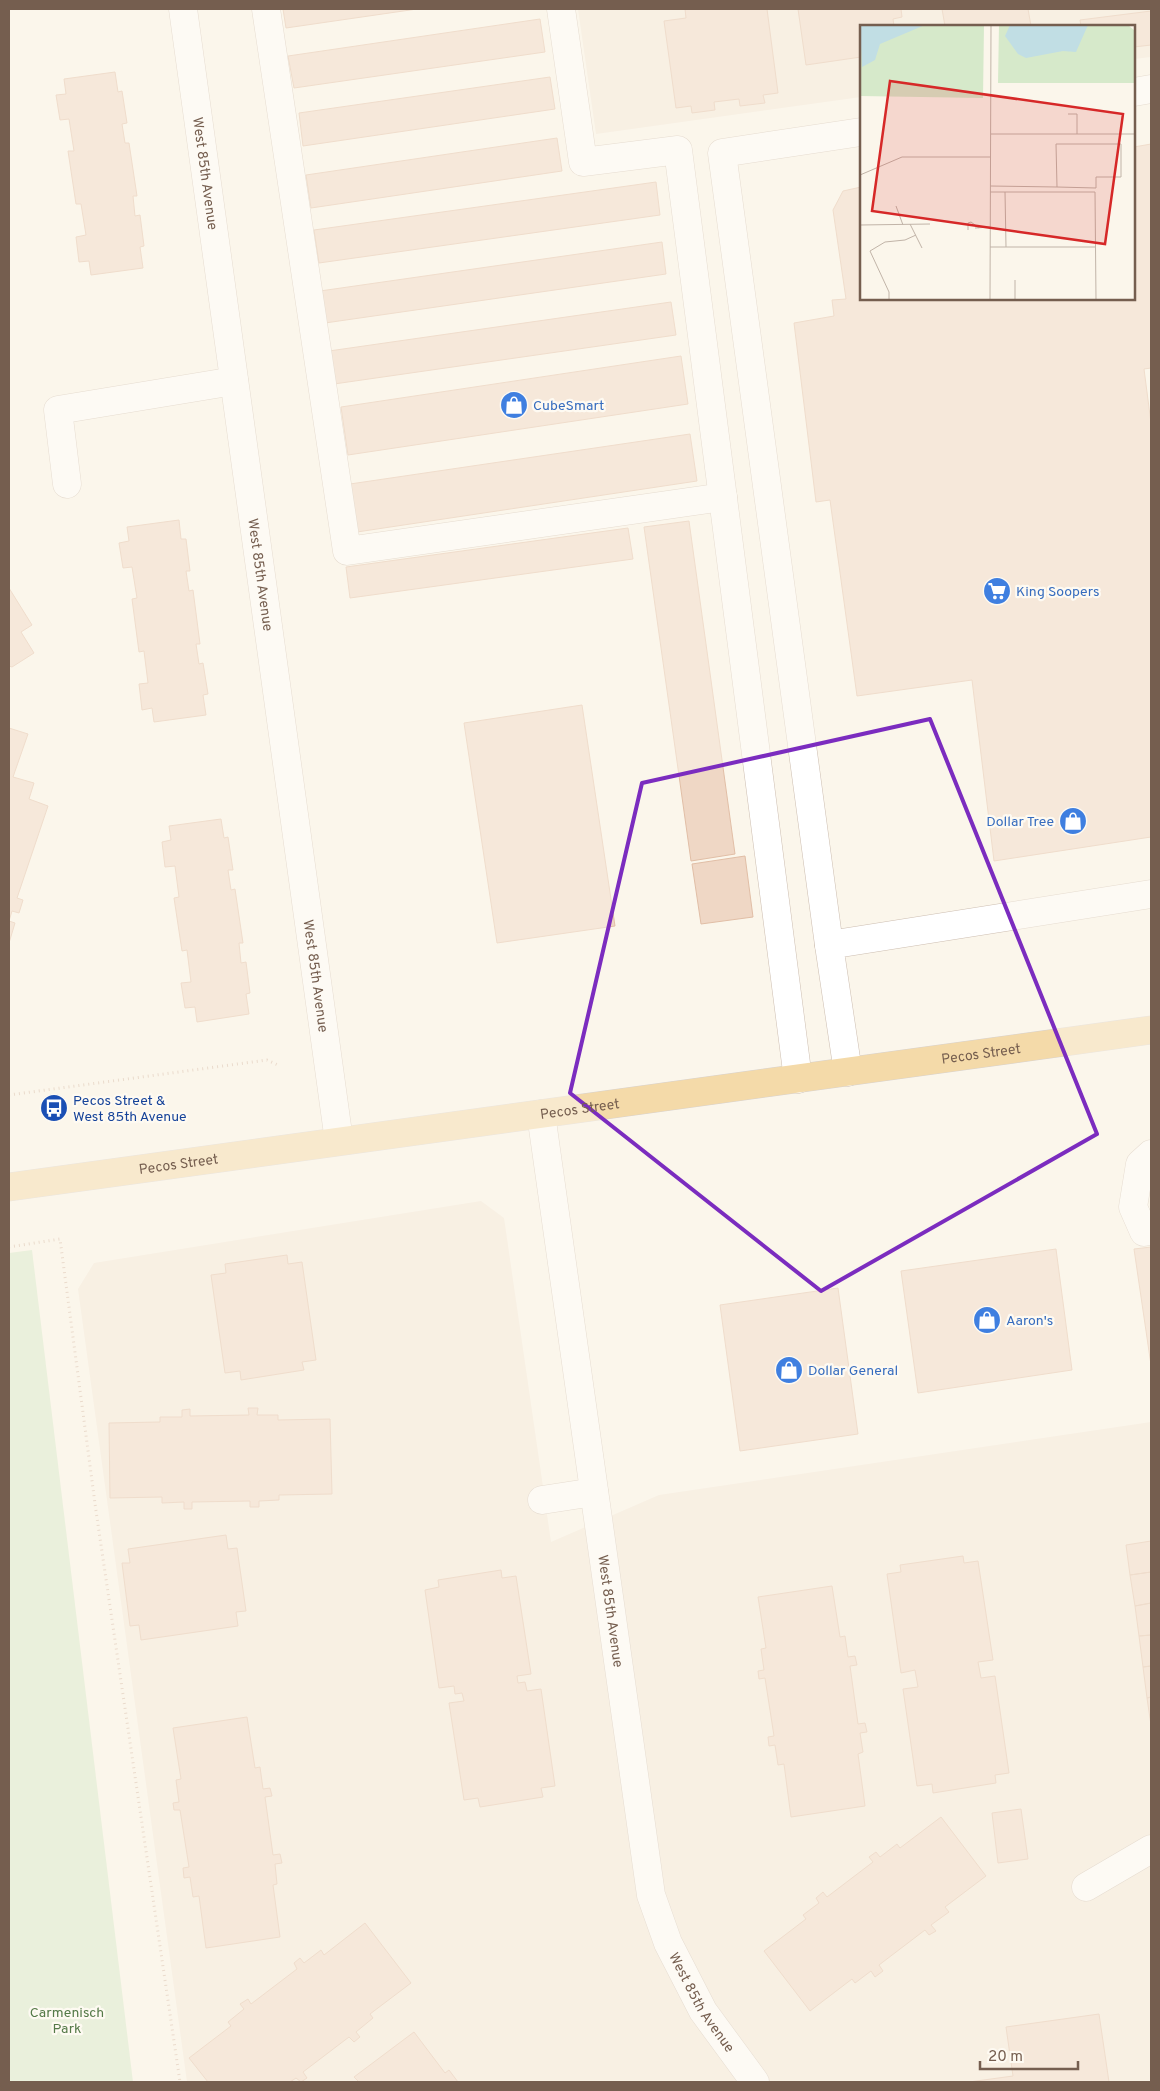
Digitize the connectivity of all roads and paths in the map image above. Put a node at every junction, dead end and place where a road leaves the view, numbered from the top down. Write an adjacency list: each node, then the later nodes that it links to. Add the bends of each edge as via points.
1 (183, 9): 7 (street, West 85th Avenue)
2 (266, 9): 9 (street, via 346,550)
3 (561, 9): 9 (street, via 582,162 678,150)
4 (1151, 89): 5 (street)
5 (1135, 92)
6 (860, 132): 11 (street, via 722,153)
7 (234, 381): 8 (street, via 58,410); 18 (street, West 85th Avenue)
8 (67, 484)
9 (723, 497): 15 (street)
10 (1151, 894): 11 (street)
11 (829, 945): 14 (street)
12 (1151, 1030): 14 (main road, Pecos Street)
13 (280, 1066): 16 (path, via 267,1060)
14 (848, 1072): 15 (main road, Pecos Street)
15 (798, 1079): 17 (main road, Pecos Street)
16 (9, 1095)
17 (541, 1114): 18 (main road, Pecos Street); 23 (street, West 85th Avenue)
18 (339, 1141): 20 (main road, Pecos Street)
19 (1151, 1154): 21 (street, via 1140,1164 1133,1207 1144,1232)
20 (9, 1187)
21 (1151, 1230)
22 (9, 1246): 27 (path, via 60,1239 96,1511)
23 (594, 1492): 24 (street); 28 (street, West 85th Avenue, via 652,1895 668,1943 703,2011)
24 (542, 1500)
25 (1151, 1849): 26 (street)
26 (1086, 1887)
27 (180, 2082)
28 (755, 2082)

